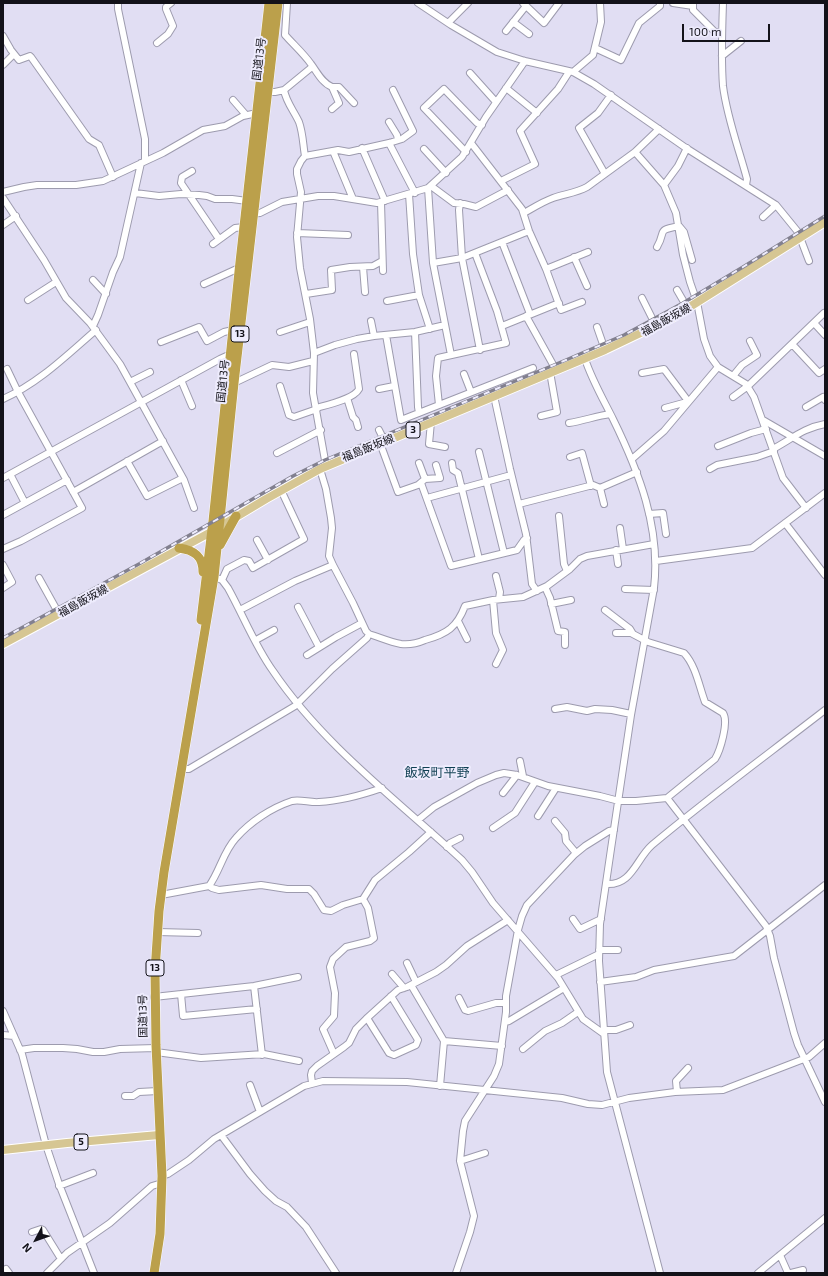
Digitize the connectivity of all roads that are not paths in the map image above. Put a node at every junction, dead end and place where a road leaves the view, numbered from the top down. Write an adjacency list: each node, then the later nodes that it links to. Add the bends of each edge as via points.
1 (118, 3): 55 (street, via 145,139)
2 (172, 3): 20 (street, via 166,7 173,23 172,28)
3 (418, 3): 14 (street)
4 (468, 3): 14 (street)
5 (559, 3): 11 (street, via 544,23)
6 (600, 3): 21 (street, via 601,22)
7 (660, 3): 21 (street, via 660,6 639,23 621,60)
8 (673, 3): 12 (street)
9 (723, 3): 16 (street)
10 (276, 4): 26 (street, via 285,35); 33 (highway, 国道13号 / 13)
11 (524, 4): 13 (street)
12 (693, 4): 16 (street, via 693,10 715,32)
13 (513, 22): 15 (street); 17 (street)
14 (448, 23): 24 (street, via 497,52)
15 (506, 31)
16 (722, 33): 23 (street)
17 (529, 34)
18 (3, 36): 22 (street)
19 (740, 41): 23 (street)
20 (157, 43)
21 (595, 48): 27 (street, via 593,55)
22 (14, 54): 25 (street); 59 (street, via 19,60 31,57 89,139 99,145)
23 (722, 56): 62 (street, via 727,108 747,179)
24 (525, 61): 27 (street); 30 (street)
25 (3, 65)
26 (312, 66): 29 (street, via 327,85); 31 (street)
27 (571, 72): 34 (street); 40 (street)
28 (470, 73): 36 (street)
29 (332, 87): 37 (street, via 339,86); 38 (street, via 339,103)
30 (506, 88): 36 (street); 40 (street)
31 (284, 90): 33 (street); 54 (street, via 285,98 301,128)
32 (393, 90): 45 (street, via 413,131)
33 (264, 92): 39 (highway, 国道13号 / 13); 77 (highway, 国道13号 / 13)
34 (611, 95): 44 (street); 58 (street, via 598,113 579,128)
35 (233, 100): 41 (street)
36 (496, 102): 43 (street)
37 (354, 103)
38 (332, 109)
39 (257, 113): 41 (street); 72 (highway, 国道13号 / 13)
40 (537, 113): 60 (street, via 520,131 536,164)
41 (246, 115): 55 (street, via 225,126 203,130)
42 (389, 122): 45 (street)
43 (482, 125): 47 (street); 52 (street, via 444,89 424,108)
44 (659, 129): 49 (street); 53 (street)
45 (398, 140): 46 (street)
46 (389, 143): 48 (street); 68 (street)
47 (471, 143): 52 (street); 60 (street)
48 (362, 148): 51 (street, via 349,152); 73 (street)
49 (687, 148): 61 (street); 62 (street)
50 (424, 150): 57 (street)
51 (333, 151): 54 (street); 71 (street)
52 (466, 152): 57 (street)
53 (634, 152): 58 (street); 61 (street)
54 (305, 156): 70 (street, via 297,169 301,192)
55 (143, 162): 59 (street); 66 (street)
56 (192, 171): 67 (street, via 182,177 180,183)
57 (446, 173): 63 (street)
58 (605, 174): 76 (street, via 580,191 543,202)
59 (113, 177): 65 (street, via 90,184 38,185)
60 (501, 181): 64 (street)
61 (664, 185): 82 (street)
62 (746, 185): 75 (street)
63 (430, 187): 68 (street); 74 (street, via 451,201); 99 (street)
64 (508, 190): 74 (street, via 476,207); 76 (street)
65 (3, 192)
66 (135, 193): 67 (street, via 159,196); 110 (street, via 120,257)
67 (188, 194): 72 (street); 88 (street)
68 (412, 194): 73 (street); 112 (street, via 413,254)
69 (3, 198): 78 (street)
70 (299, 199): 71 (street, via 334,196); 77 (street, via 282,202 260,213); 85 (street)
71 (354, 199): 73 (street)
72 (247, 201): 77 (highway, 国道13号 / 13)
73 (383, 202): 97 (street)
74 (460, 203): 95 (street)
75 (776, 205): 79 (street); 87 (street)
76 (524, 213): 84 (street)
77 (250, 214): 83 (highway, 国道13号 / 13); 159 (highway, 国道13号 / 13)
78 (16, 216): 81 (street); 105 (street)
79 (763, 217)
80 (825, 222): 87 (main road, 福島飯坂線 / 3)
81 (3, 225)
82 (679, 226): 91 (street, via 661,232); 96 (street, via 684,232); 117 (street, via 690,282)
83 (244, 227): 88 (street, via 235,228); 101 (highway, 国道13号 / 13)
84 (529, 231): 89 (street); 102 (street)
85 (297, 233): 86 (street); 111 (street, via 300,268)
86 (348, 235)
87 (801, 238): 98 (street); 117 (main road, 福島飯坂線 / 3)
88 (219, 239): 90 (street)
89 (502, 242): 93 (street); 121 (street)
90 (213, 244)
91 (657, 247)
92 (588, 252): 94 (street)
93 (475, 253): 95 (street); 126 (street)
94 (574, 257): 102 (street); 107 (street)
95 (462, 258): 99 (street); 140 (street)
96 (692, 260)
97 (382, 261): 100 (street, via 373,266); 103 (street)
98 (809, 261)
99 (433, 263): 125 (street)
100 (363, 267): 109 (street); 111 (street, via 331,270 332,290)
101 (239, 268): 106 (street); 131 (highway, 国道13号 / 13)
102 (546, 269): 118 (street)
103 (382, 271)
104 (93, 280): 110 (street)
105 (56, 282): 114 (street); 129 (street, via 66,298)
106 (204, 284)
107 (587, 286)
108 (677, 290): 119 (street)
109 (366, 292)
110 (106, 294): 129 (street)
111 (306, 294): 123 (street)
112 (419, 295): 115 (street); 130 (street)
113 (642, 298): 127 (street)
114 (28, 300)
115 (387, 301)
116 (582, 302): 118 (street, via 561,310)
117 (697, 302): 119 (main road, 福島飯坂線 / 3); 148 (street, via 704,339 710,356)
118 (559, 303): 121 (street)
119 (688, 309): 127 (main road, 福島飯坂線 / 3)
120 (825, 314): 124 (street)
121 (528, 315): 126 (street); 152 (street)
122 (371, 321): 136 (street)
123 (310, 322): 132 (street); 142 (street)
124 (814, 323): 135 (street); 139 (street)
125 (445, 325): 130 (street); 145 (street)
126 (502, 326): 140 (street, via 506,343)
127 (656, 326): 141 (main road, 福島飯坂線 / 3)
128 (597, 327): 141 (street)
129 (94, 328): 158 (street); 164 (street, via 52,368)
130 (430, 329): 133 (street)
131 (233, 330): 138 (street, via 207,341 199,327); 143 (highway, 国道13号 / 13)
132 (280, 332)
133 (415, 332): 134 (street); 178 (street)
134 (386, 335): 136 (street); 161 (street)
135 (825, 335)
136 (374, 336): 142 (street, via 335,344)
137 (750, 341): 156 (street, via 757,355 742,365)
138 (161, 342)
139 (792, 344): 151 (street, via 819,373); 162 (street)
140 (480, 350): 145 (street)
141 (605, 350): 146 (main road, 福島飯坂線 / 3)
142 (314, 353): 147 (street)
143 (231, 354): 157 (street); 233 (highway, 国道13号 / 13)
144 (354, 354): 168 (street, via 359,389 358,393)
145 (451, 355): 173 (street, via 438,358 436,376)
146 (584, 359): 152 (main road, 福島飯坂線 / 3); 179 (street)
147 (314, 361): 159 (street, via 289,367 272,365); 176 (street, via 313,393)
148 (718, 366): 156 (street); 172 (street)
149 (533, 368): 165 (street)
150 (7, 369): 164 (street)
151 (825, 369)
152 (553, 371): 166 (main road, 福島飯坂線 / 3); 180 (street, via 557,412)
153 (150, 372): 158 (street)
154 (642, 373): 172 (street, via 664,369)
155 (464, 374): 165 (street)
156 (733, 376): 162 (street)
157 (181, 380): 171 (street); 174 (street)
158 (130, 382): 171 (street)
159 (234, 383): 233 (highway, 国道13号 / 13)
160 (280, 386): 176 (street, via 289,415 294,417)
161 (394, 386): 163 (street); 178 (street, via 401,420)
162 (748, 386): 167 (street); 181 (street)
163 (379, 389)
164 (18, 392): 169 (street); 195 (street)
165 (471, 392): 173 (street)
166 (494, 396): 182 (main road, 福島飯坂線 / 3); 209 (street)
167 (733, 397)
168 (347, 398): 176 (street); 185 (street)
169 (3, 399)
170 (825, 400): 175 (street, via 823,397)
171 (141, 402): 190 (street); 195 (street)
172 (688, 402): 177 (street); 200 (street, via 664,431)
173 (439, 405): 178 (street)
174 (192, 406)
175 (806, 407)
176 (316, 408): 187 (street)
177 (665, 408)
178 (419, 413)
179 (610, 414): 183 (street); 200 (street)
180 (541, 416)
181 (763, 420): 186 (street); 189 (street)
182 (431, 422): 191 (main road, 福島飯坂線 / 3); 193 (street, via 429,444)
183 (569, 423)
184 (825, 424): 189 (street, via 812,427)
185 (358, 427)
186 (766, 429): 192 (street); 194 (street)
187 (321, 430): 197 (street); 205 (street)
188 (379, 430): 191 (street)
189 (793, 438): 194 (street); 198 (street)
190 (163, 441): 201 (street); 211 (street)
191 (382, 442): 205 (main road, 福島飯坂線 / 3); 213 (street, via 398,492)
192 (718, 446)
193 (445, 447)
194 (774, 450): 206 (street); 226 (street, via 783,478)
195 (51, 452): 208 (street); 212 (street)
196 (479, 452): 214 (street)
197 (277, 453)
198 (825, 456)
199 (570, 457): 215 (street, via 582,453)
200 (632, 459): 207 (street)
201 (127, 461): 211 (street, via 147,496); 219 (street)
202 (419, 462): 213 (street)
203 (452, 463): 217 (street, via 453,470 458,473)
204 (436, 465): 213 (street, via 440,478)
205 (323, 467): 218 (main road, 福島飯坂線 / 3); 249 (street, via 332,528 329,556)
206 (710, 469)
207 (637, 472): 216 (street); 227 (street)
208 (10, 474): 210 (street); 222 (street)
209 (512, 475): 214 (street); 223 (street)
210 (3, 478)
211 (183, 478): 225 (street)
212 (67, 480): 219 (street); 222 (street)
213 (423, 481): 221 (street)
214 (486, 482): 217 (street); 243 (street)
215 (591, 486): 216 (street); 223 (street)
216 (600, 488): 224 (street)
217 (462, 489): 221 (street); 244 (street)
218 (281, 490): 229 (main road, 福島飯坂線 / 3); 245 (street, via 304,539)
219 (73, 492): 239 (street, via 82,508)
220 (825, 493): 226 (street)
221 (427, 498): 244 (street, via 451,566)
222 (25, 503): 228 (street)
223 (519, 504): 235 (street)
224 (604, 504)
225 (194, 508)
226 (806, 508): 231 (street)
227 (649, 514): 234 (street, via 664,513); 237 (street)
228 (3, 515)
229 (236, 516): 233 (main road, 福島飯坂線 / 3); 242 (highway)
230 (559, 516): 250 (street)
231 (785, 523): 246 (street, via 752,548); 251 (street)
232 (620, 528): 240 (street)
233 (215, 529): 238 (main road, 福島飯坂線 / 3); 242 (highway, 国道13号 / 13); 269 (highway, 国道13号 / 13)
234 (666, 534)
235 (527, 538): 243 (street, via 517,550); 259 (street, via 532,584)
236 (257, 540): 245 (street)
237 (654, 544): 240 (street); 246 (street)
238 (179, 548): 266 (main road, 福島飯坂線 / 3); 269 (highway, via 192,551 202,563)
239 (3, 549)
240 (624, 549): 241 (street)
241 (616, 550): 247 (street); 250 (street, via 584,557)
242 (217, 551): 254 (highway, 国道13号 / 13)
243 (504, 553): 244 (street)
244 (479, 559)
245 (268, 560): 254 (street, via 252,568 248,561 244,560 227,569)
246 (656, 561): 258 (street)
247 (618, 564)
248 (3, 565): 256 (street, via 12,582)
249 (333, 566): 264 (street, via 295,581); 268 (street)
250 (567, 571): 255 (street)
251 (825, 574)
252 (496, 576): 260 (street, via 500,592)
253 (39, 578): 266 (street)
254 (218, 579): 264 (street, via 228,588); 282 (highway, 国道13号 / 13)
255 (545, 587): 259 (street); 262 (street)
256 (3, 588)
257 (625, 589): 258 (street)
258 (654, 590): 276 (street)
259 (537, 591): 260 (street, via 523,597)
260 (496, 600): 267 (street, via 466,606); 281 (street, via 496,633 503,650)
261 (571, 600): 262 (street)
262 (551, 604): 278 (street, via 558,631 565,632)
263 (298, 607): 279 (street)
264 (240, 610): 275 (street)
265 (605, 610): 273 (street)
266 (59, 614): 277 (main road, 福島飯坂線 / 3)
267 (458, 621): 272 (street, via 438,636 411,644 402,644); 274 (street)
268 (362, 623): 272 (street); 279 (street)
269 (200, 624): 282 (highway, 国道13号 / 13)
270 (274, 630): 275 (street)
271 (616, 633): 273 (street)
272 (369, 634): 283 (street)
273 (633, 634): 276 (street)
274 (467, 639)
275 (256, 640): 283 (street, via 272,670)
276 (645, 641): 286 (street); 294 (street, via 684,653 692,664 705,702 725,716 719,752 715,759)
277 (3, 644)
278 (565, 645)
279 (319, 647): 280 (street)
280 (307, 655)
281 (496, 664)
282 (198, 665): 288 (highway, 国道13号 / 13)
283 (298, 704): 288 (street, via 189,769); 291 (street, via 329,739)
284 (555, 709): 286 (street, via 567,707)
285 (825, 710): 297 (street)
286 (631, 714): 295 (street)
287 (520, 761): 289 (street)
288 (182, 769): 309 (highway, 国道13号 / 13)
289 (520, 775): 290 (street); 293 (street); 298 (street, via 504,773 491,776 434,807)
290 (535, 782): 292 (street); 300 (street, via 515,813)
291 (382, 788): 298 (street); 308 (street, via 367,794 334,800 292,801 262,816 248,826 225,852)
292 (556, 788): 295 (street); 296 (street)
293 (503, 793)
294 (667, 798): 295 (street); 297 (street)
295 (618, 801): 301 (street)
296 (538, 816)
297 (683, 819): 306 (street, via 650,846 629,876 620,882); 315 (street)
298 (418, 820): 302 (street)
299 (555, 821): 305 (street)
300 (493, 828)
301 (614, 830): 305 (street); 306 (street)
302 (431, 832): 304 (street); 310 (street, via 375,880)
303 (460, 838): 304 (street)
304 (447, 847): 313 (street, via 472,872)
305 (576, 853): 314 (street, via 527,905)
306 (606, 884): 312 (street)
307 (825, 885): 315 (street)
308 (209, 886): 309 (street); 310 (street, via 224,890 261,885 309,889 326,912)
309 (161, 895): 316 (highway, 国道13号 / 13)
310 (363, 899): 349 (street, via 368,908 374,938 348,946 331,963 335,993 334,1016 323,1029)
311 (573, 919): 312 (street, via 580,929)
312 (601, 919): 319 (street)
313 (508, 920): 314 (street); 325 (street, via 467,946 446,965)
314 (518, 930): 322 (street); 333 (street)
315 (768, 930): 324 (street, via 734,956); 351 (street, via 794,1033)
316 (157, 932): 317 (street); 331 (highway, 国道13号 / 13)
317 (198, 933)
318 (618, 950): 319 (street)
319 (599, 952): 322 (street); 324 (street)
320 (408, 963): 325 (street)
321 (392, 974): 327 (street)
322 (556, 975): 328 (street)
323 (298, 977): 326 (street)
324 (600, 982): 340 (street)
325 (414, 984): 327 (street); 343 (street)
326 (254, 986): 329 (street); 334 (street)
327 (404, 988): 330 (street)
328 (564, 988): 336 (street); 338 (street)
329 (181, 994): 331 (street); 334 (street, via 183,1016)
330 (391, 996): 337 (street); 337 (street, via 418,1040 416,1045 394,1055 389,1053)
331 (154, 997): 348 (highway, 国道13号 / 13)
332 (459, 998): 333 (street, via 468,1011)
333 (505, 1003): 338 (street)
334 (257, 1009): 350 (street)
335 (3, 1011): 342 (street)
336 (578, 1012): 340 (street, via 583,1019); 346 (street, via 545,1031)
337 (367, 1018): 349 (street, via 356,1029 348,1043)
338 (504, 1022): 345 (street)
339 (630, 1025): 340 (street)
340 (604, 1032): 361 (street, via 607,1072)
341 (3, 1035): 342 (street)
342 (14, 1036): 347 (street)
343 (444, 1041): 345 (street); 356 (street)
344 (825, 1043): 351 (street, via 813,1055)
345 (502, 1046): 357 (street, via 499,1064)
346 (523, 1049)
347 (20, 1050): 348 (street); 366 (street)
348 (156, 1050): 350 (street, via 202,1058); 358 (highway, 国道13号 / 13)
349 (334, 1054): 354 (street, via 312,1071)
350 (262, 1055): 352 (street)
351 (805, 1058): 359 (street, via 723,1090); 362 (street)
352 (299, 1062)
353 (688, 1068): 359 (street, via 676,1081)
354 (312, 1083): 356 (street, via 407,1082); 363 (street)
355 (250, 1085): 363 (street)
356 (440, 1086): 357 (street)
357 (486, 1089): 361 (street, via 562,1098 588,1104 602,1105); 369 (street, via 465,1121)
358 (158, 1091): 360 (street); 364 (highway, 国道13号 / 13)
359 (677, 1092): 361 (street)
360 (125, 1096)
361 (615, 1102): 384 (street)
362 (825, 1102)
363 (260, 1112): 365 (street)
364 (159, 1135): 366 (main road, 5); 371 (highway, 国道13号 / 13)
365 (221, 1135): 371 (street); 382 (street, via 250,1174 306,1227)
366 (46, 1145): 367 (main road, 5); 372 (street)
367 (3, 1150)
368 (485, 1153): 369 (street)
369 (460, 1161): 383 (street, via 474,1216)
370 (93, 1173): 372 (street)
371 (162, 1179): 375 (street, via 110,1223); 381 (highway, 国道13号 / 13, via 160,1234)
372 (60, 1186): 375 (street)
373 (825, 1218): 376 (street)
374 (32, 1232): 377 (street, via 43,1230)
375 (82, 1242): 377 (street); 380 (street)
376 (780, 1254): 385 (street); 386 (street)
377 (61, 1259): 379 (street)
378 (803, 1270): 386 (street)
379 (47, 1273)
380 (94, 1273)
381 (154, 1273)
382 (336, 1273)
383 (456, 1273)
384 (660, 1273)
385 (758, 1273)
386 (790, 1273)

